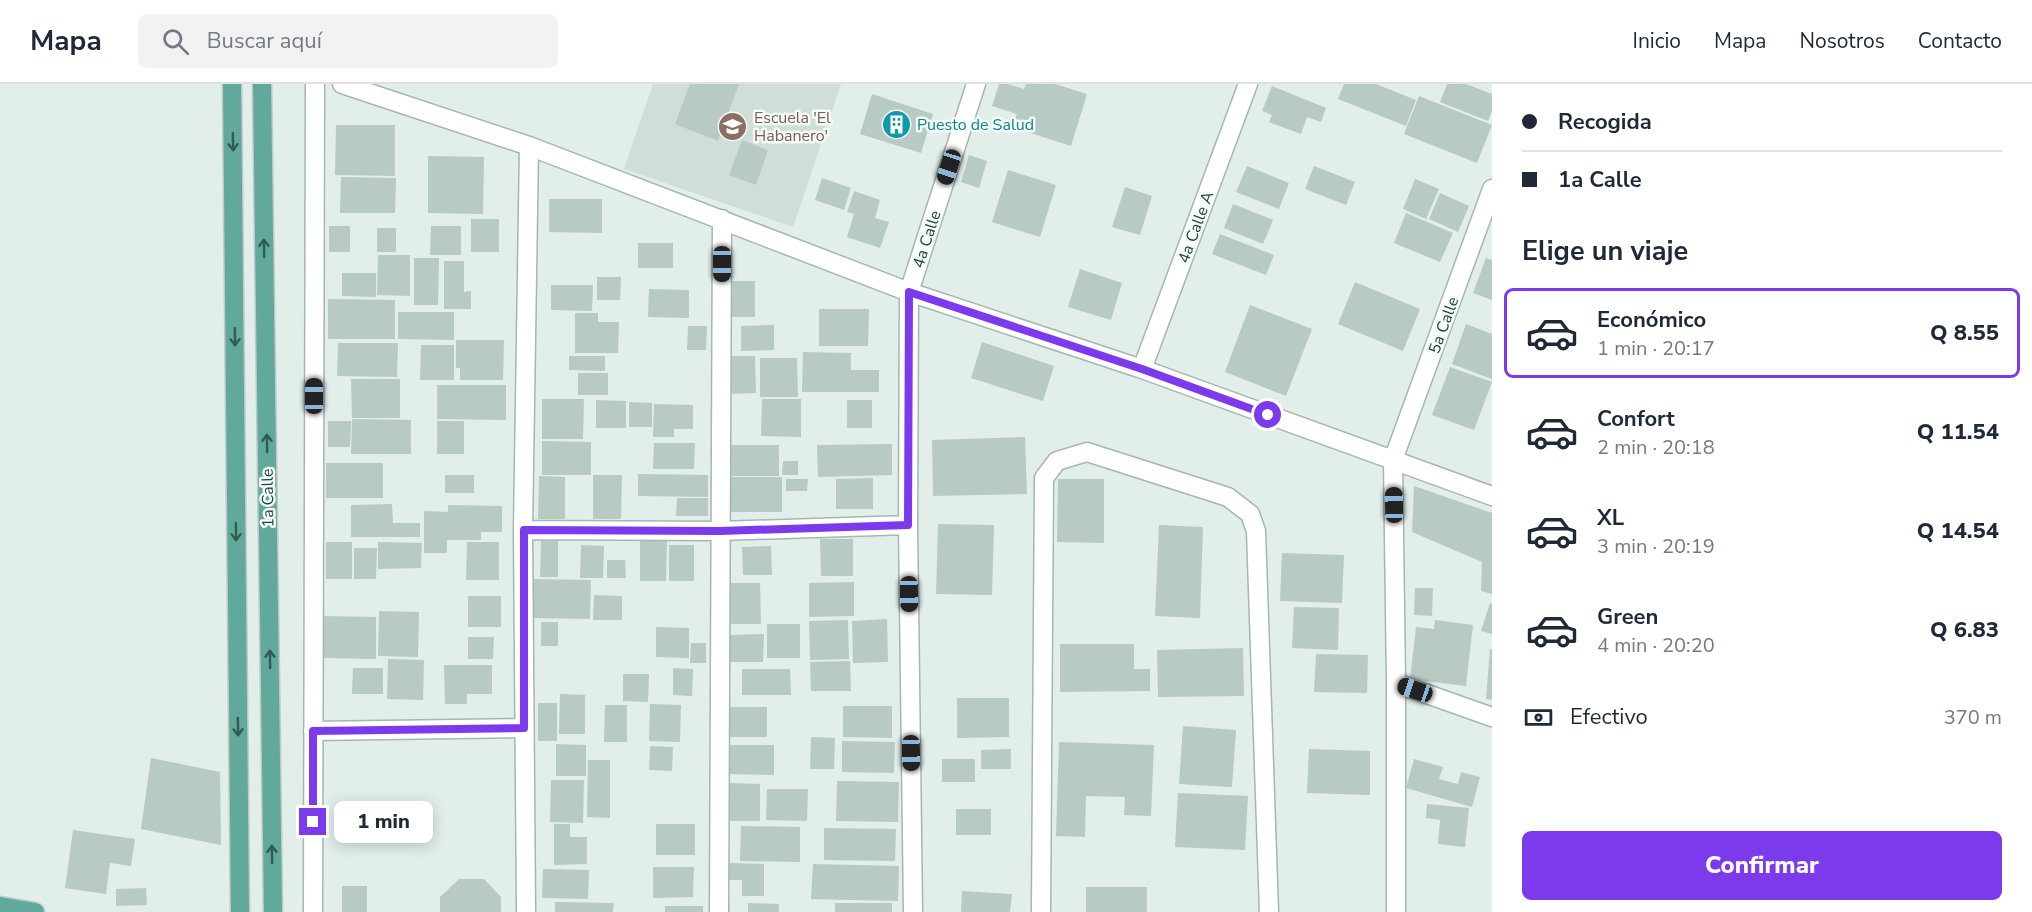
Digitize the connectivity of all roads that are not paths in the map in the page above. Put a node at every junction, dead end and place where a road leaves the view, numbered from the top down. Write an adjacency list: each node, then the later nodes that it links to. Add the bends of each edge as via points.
1 (232, 84): 23 (main road, 1a Calle, one-way to 23)
2 (262, 84): 24 (main road, 1a Calle, one-way to 2)
3 (315, 84): 20 (street)
4 (342, 84): 7 (street)
5 (976, 84): 10 (street, 4a Calle)
6 (1248, 84): 11 (street, 4a Calle A)
7 (529, 146): 9 (street); 15 (street)
8 (1492, 189): 12 (street, 5a Calle)
9 (722, 219): 10 (street); 16 (street)
10 (909, 292): 11 (street); 14 (street, 4a Calle)
11 (1142, 369): 12 (street)
12 (1393, 460): 13 (street); 17 (street)
13 (1492, 496)
14 (908, 525): 16 (street); 28 (street, 4a Calle)
15 (524, 530): 16 (street); 19 (street)
16 (720, 531): 27 (street)
17 (1396, 683): 18 (street); 31 (street)
18 (1492, 717)
19 (524, 728): 20 (street); 26 (street)
20 (313, 731): 25 (street)
21 (0, 906): 22 (main road)
22 (35, 912)
23 (240, 912)
24 (273, 912)
25 (313, 912)
26 (526, 912)
27 (719, 912)
28 (913, 912)
29 (1041, 912): 30 (street, via 1044,478 1056,461 1087,452 1228,497 1250,514 1256,531)
30 (1269, 912)
31 (1396, 912)

